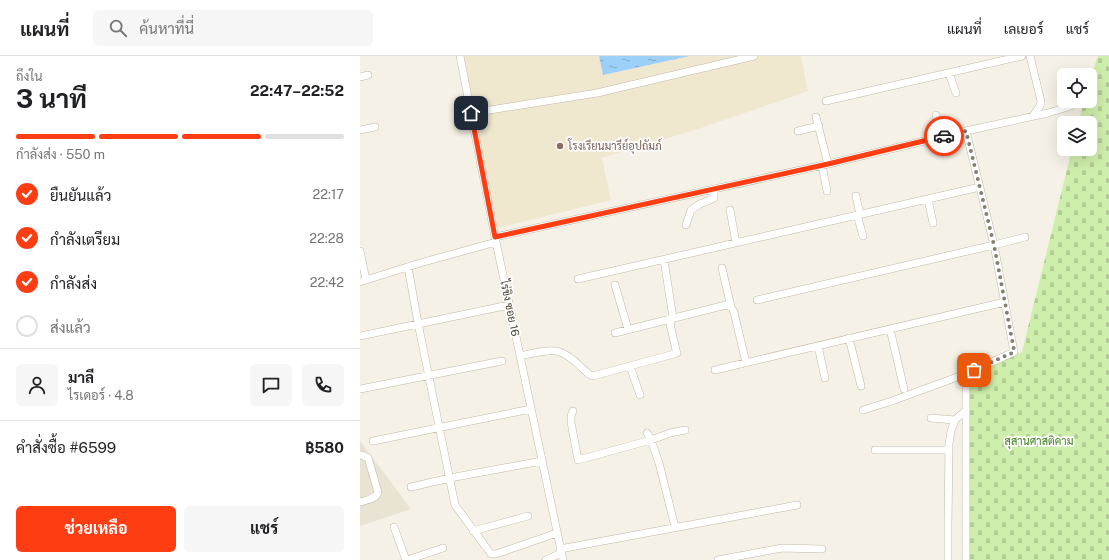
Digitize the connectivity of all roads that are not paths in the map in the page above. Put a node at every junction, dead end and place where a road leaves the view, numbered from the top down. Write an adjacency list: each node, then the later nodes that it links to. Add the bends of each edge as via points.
1 (460, 56): 9 (street, ไร่ขิง ซอย 16)
2 (754, 56): 9 (street, via 597,93)
3 (1022, 56): 5 (street)
4 (1030, 56): 11 (street, via 1041,102)
5 (949, 73): 6 (street); 7 (street)
6 (956, 93)
7 (826, 101)
8 (1063, 108): 11 (street)
9 (471, 113): 31 (street, ไร่ขิง ซอย 16)
10 (936, 115): 18 (street)
11 (1033, 116): 17 (street)
12 (816, 117): 14 (street)
13 (375, 126): 15 (street)
14 (819, 126): 16 (street); 19 (street)
15 (360, 130)
16 (798, 131)
17 (966, 131): 18 (street); 20 (street)
18 (942, 137): 19 (street)
19 (825, 164): 21 (street); 22 (street)
20 (980, 187): 24 (street); 33 (street)
21 (714, 189): 28 (street, via 714,198 692,210); 31 (street)
22 (827, 191)
23 (856, 196): 26 (street)
24 (928, 199): 26 (street); 27 (street)
25 (730, 210): 32 (street)
26 (859, 215): 29 (street); 32 (street)
27 (933, 223)
28 (686, 225)
29 (863, 236)
30 (1025, 237): 33 (street)
31 (496, 240): 36 (street); 43 (street, ไร่ขิง ซอย 16)
32 (736, 243): 35 (street)
33 (994, 245): 41 (street); 42 (street)
34 (360, 251): 39 (street)
35 (664, 260): 38 (street); 45 (street)
36 (408, 267): 39 (street); 46 (street)
37 (722, 268): 44 (street)
38 (578, 279)
39 (363, 281)
40 (616, 285): 47 (street)
41 (757, 300)
42 (1005, 302): 48 (street); 58 (street, via 1014,352)
43 (509, 305): 46 (street); 53 (street, ไร่ขิง ซอย 16)
44 (731, 307): 45 (street, via 726,305); 55 (street)
45 (673, 318): 47 (street); 56 (street, via 670,324 676,353)
46 (418, 323): 50 (street); 59 (street)
47 (628, 329): 49 (street)
48 (890, 329): 51 (street); 63 (street)
49 (615, 332)
50 (360, 336)
51 (849, 338): 52 (street); 61 (street)
52 (818, 346): 55 (street); 60 (street)
53 (520, 356): 56 (street, via 558,351 571,358 591,376); 65 (street, ไร่ขิง ซอย 16)
54 (502, 361): 59 (street)
55 (746, 363): 57 (street)
56 (630, 366): 64 (street)
57 (715, 370)
58 (968, 373): 66 (street); 67 (street)
59 (429, 375): 62 (street); 71 (street)
60 (825, 378)
61 (862, 386)
62 (360, 389)
63 (904, 389)
64 (640, 395)
65 (531, 409): 71 (street); 79 (street, ไร่ขิง ซอย 16)
66 (863, 410)
67 (966, 410): 70 (street); 96 (street)
68 (573, 411): 74 (street, via 571,422 578,460)
69 (931, 418): 70 (street)
70 (955, 420): 77 (street)
71 (440, 428): 75 (street); 80 (street)
72 (685, 430): 74 (street)
73 (647, 433): 74 (street)
74 (651, 440): 86 (street)
75 (373, 441)
76 (875, 450): 77 (street)
77 (949, 450): 95 (street)
78 (360, 455): 82 (street, via 368,458 378,492 375,497)
79 (542, 461): 80 (street); 88 (street, ไร่ขิง ซอย 16)
80 (450, 478): 81 (street); 87 (street, via 455,505)
81 (411, 487)
82 (360, 502)
83 (797, 505): 86 (street)
84 (528, 516): 87 (street)
85 (394, 526): 92 (street)
86 (675, 527): 91 (street)
87 (473, 531): 88 (street, via 491,554)
88 (557, 533): 91 (street, ไร่ขิง ซอย 16)
89 (443, 548): 92 (street)
90 (822, 549): 94 (street, via 782,548)
91 (561, 554): 93 (street)
92 (406, 560)
93 (546, 560)
94 (718, 560)
95 (948, 560)
96 (966, 560)

